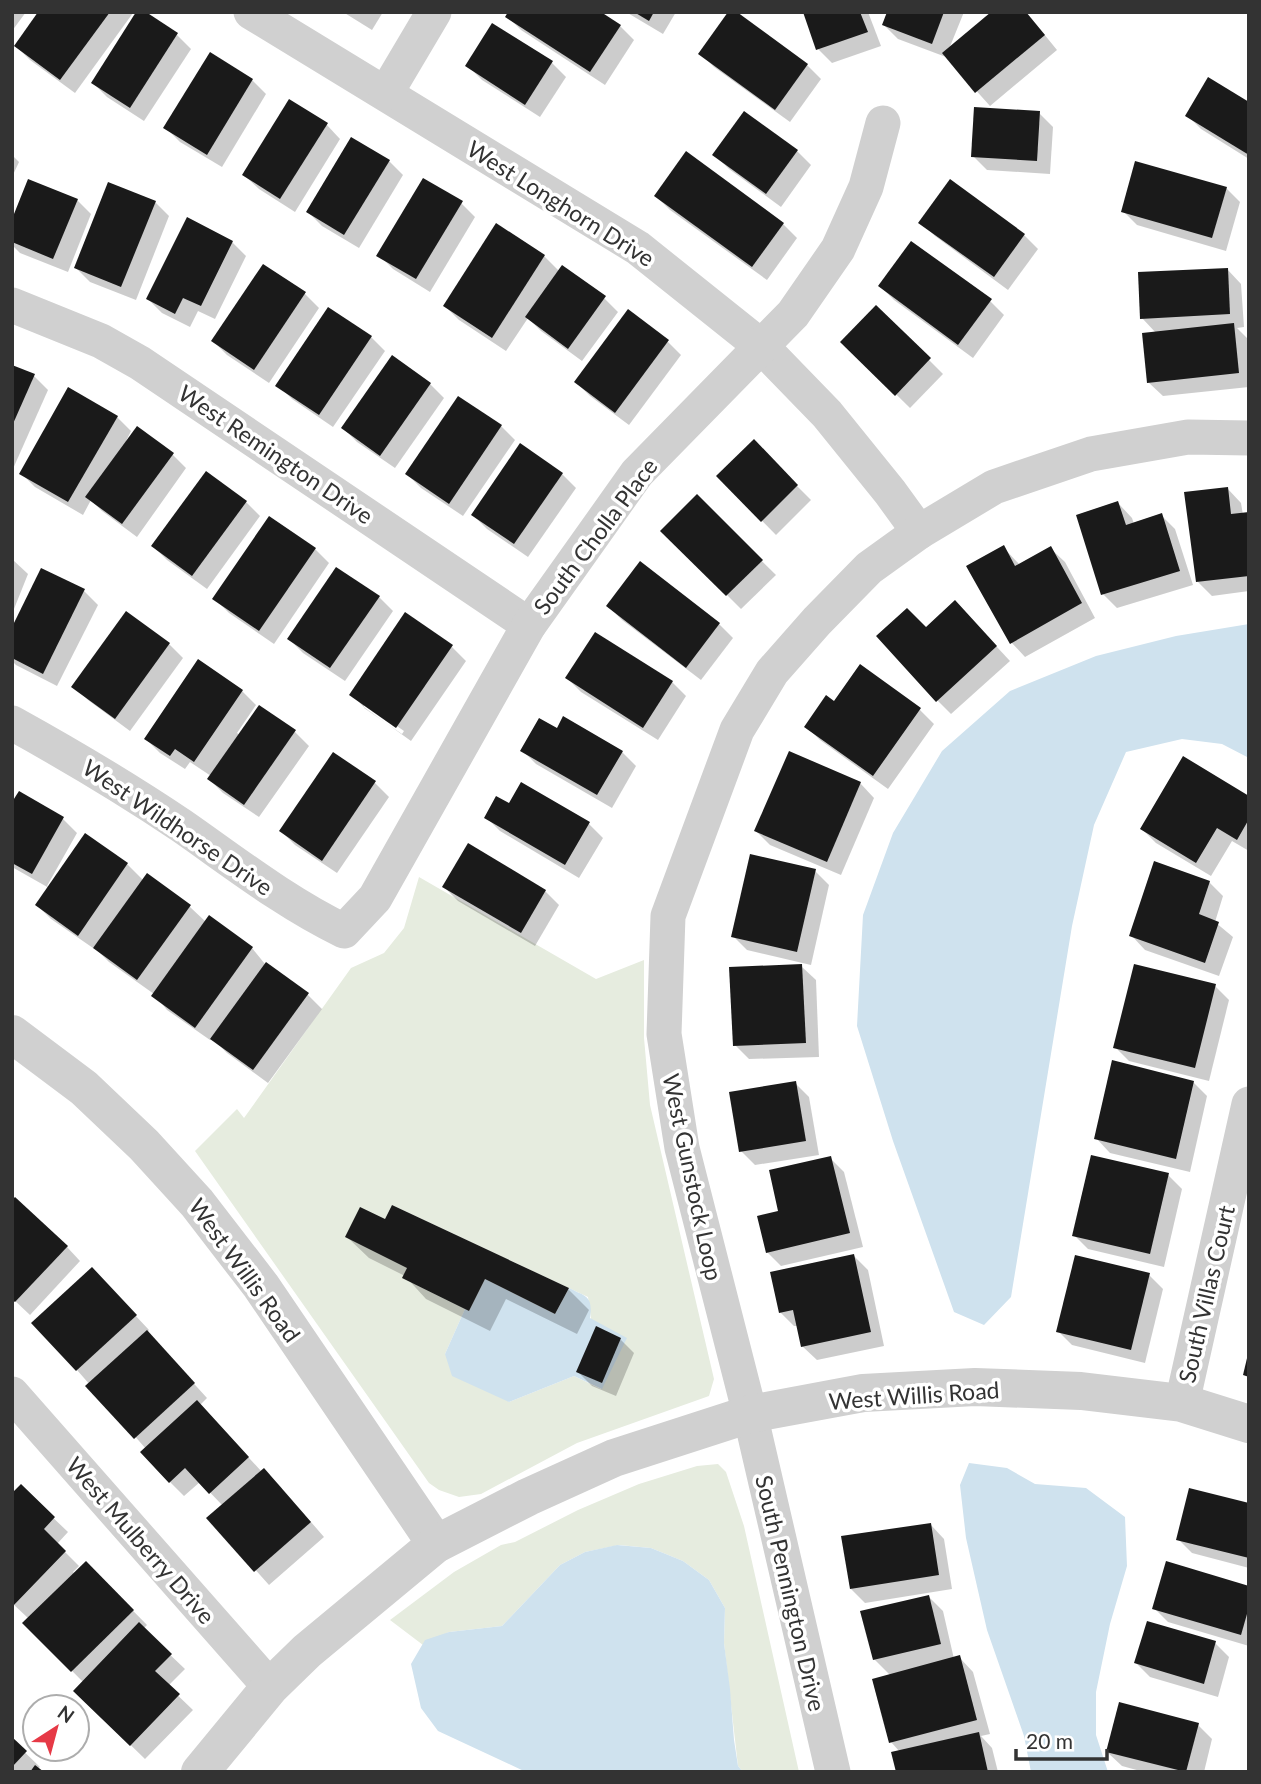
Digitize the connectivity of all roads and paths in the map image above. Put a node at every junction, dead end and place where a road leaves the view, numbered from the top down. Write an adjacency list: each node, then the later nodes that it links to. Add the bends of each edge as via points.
1 (251, 12): 3 (street, West Longhorn Drive)
2 (433, 12): 3 (street)
3 (386, 93): 6 (street, West Longhorn Drive, via 638,248)
4 (883, 122): 6 (street, South Cholla Place, via 866,187 838,249 793,314)
5 (12, 305): 9 (street, West Remington Drive, via 101,341 140,363)
6 (762, 347): 8 (street, West Longhorn Drive, via 827,414); 9 (street, South Cholla Place, via 637,473)
7 (1249, 438): 8 (street, West Gunstock Loop, via 1188,438 1091,454 994,487)
8 (919, 532): 16 (street, West Gunstock Loop, via 869,568 772,672 737,730 668,916 664,1034 682,1148)
9 (529, 625): 11 (street, South Cholla Place, via 375,898)
10 (12, 723): 11 (street, West Wildhorse Drive, via 71,755 306,912)
11 (344, 931)
12 (12, 1034): 18 (street, West Willis Road, via 84,1088 197,1203 261,1286)
13 (1249, 1104): 15 (street, South Villas Court)
14 (12, 1394): 19 (street, West Mulberry Drive)
15 (1182, 1403): 16 (street, West Willis Road, via 1081,1391 975,1387 863,1393); 17 (street, West Willis Road)
16 (750, 1414): 18 (street, West Willis Road, via 614,1458); 21 (street, South Pennington Drive)
17 (1249, 1424)
18 (436, 1544): 19 (street, West Willis Road)
19 (270, 1686): 20 (street, West Willis Road)
20 (200, 1772)
21 (832, 1772)

